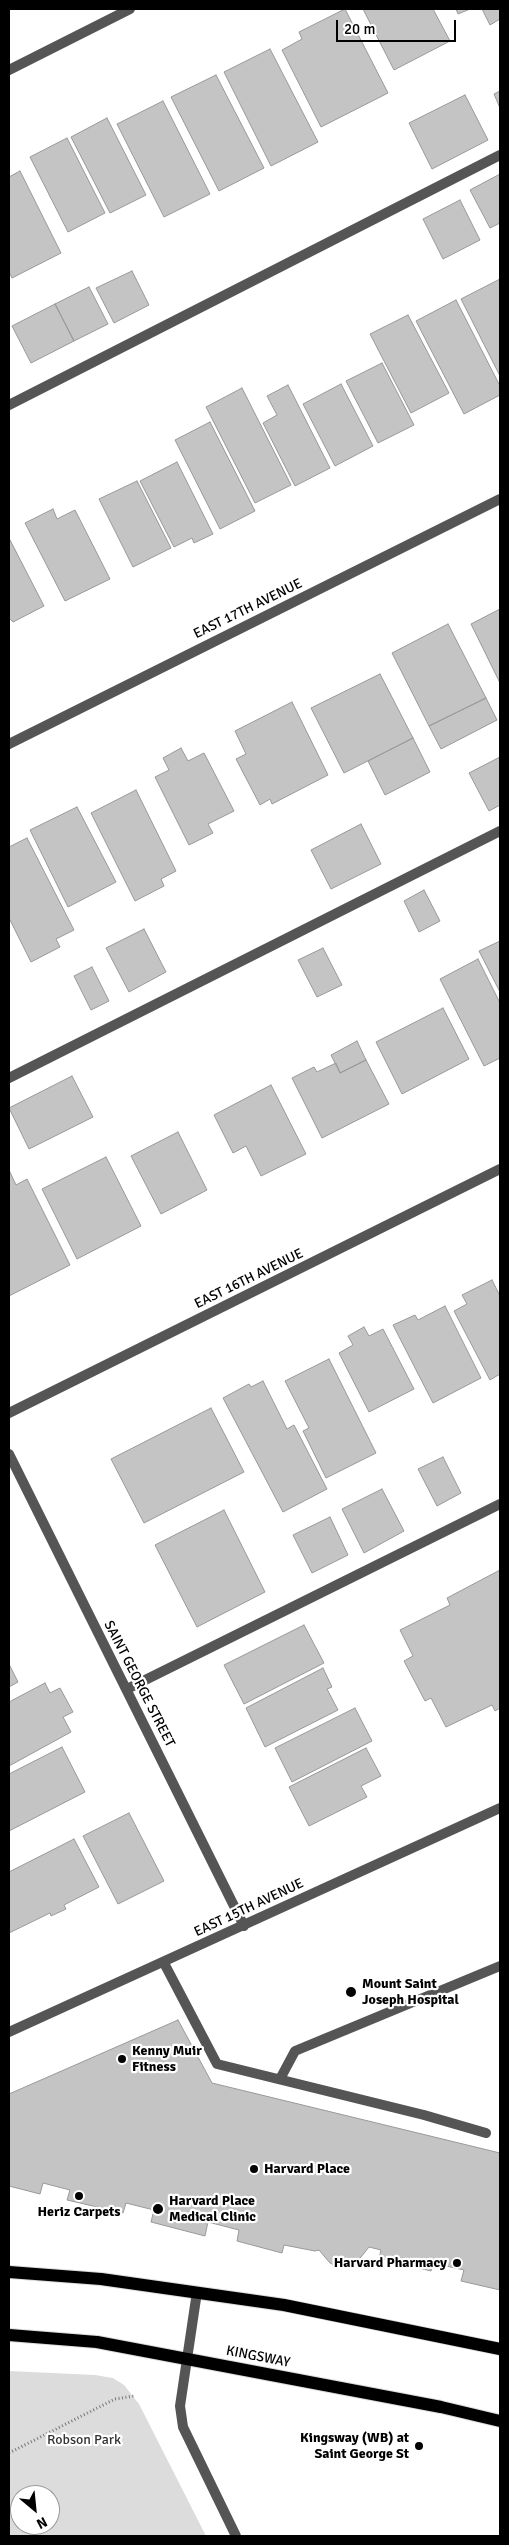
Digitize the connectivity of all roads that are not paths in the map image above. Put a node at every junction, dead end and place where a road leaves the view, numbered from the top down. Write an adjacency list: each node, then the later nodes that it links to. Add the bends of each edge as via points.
1 (130, 9): 2 (street)
2 (9, 70)
3 (500, 156): 4 (street)
4 (9, 405)
5 (500, 499): 6 (street, EAST 17TH AVENUE)
6 (9, 744)
7 (500, 831): 8 (street)
8 (9, 1078)
9 (500, 1169): 10 (street, EAST 16TH AVENUE)
10 (9, 1412)
11 (9, 1454): 13 (street, SAINT GEORGE STREET)
12 (500, 1504): 13 (street)
13 (127, 1689): 15 (street, SAINT GEORGE STREET)
14 (500, 1808): 15 (street, EAST 15TH AVENUE)
15 (244, 1926): 16 (street, EAST 15TH AVENUE)
16 (164, 1963): 18 (street, EAST 15TH AVENUE); 19 (street, via 217,2064)
17 (500, 1966): 19 (street, via 295,2051)
18 (9, 2032)
19 (280, 2079): 20 (street)
20 (486, 2132)
21 (9, 2272): 22 (main road, via 101,2279)
22 (197, 2292): 24 (main road, via 284,2305); 25 (street)
23 (9, 2335): 25 (main road, KINGSWAY, via 97,2342)
24 (500, 2349)
25 (186, 2359): 26 (main road, KINGSWAY, via 432,2405); 27 (street, via 180,2406 183,2427)
26 (500, 2421)
27 (236, 2536)

